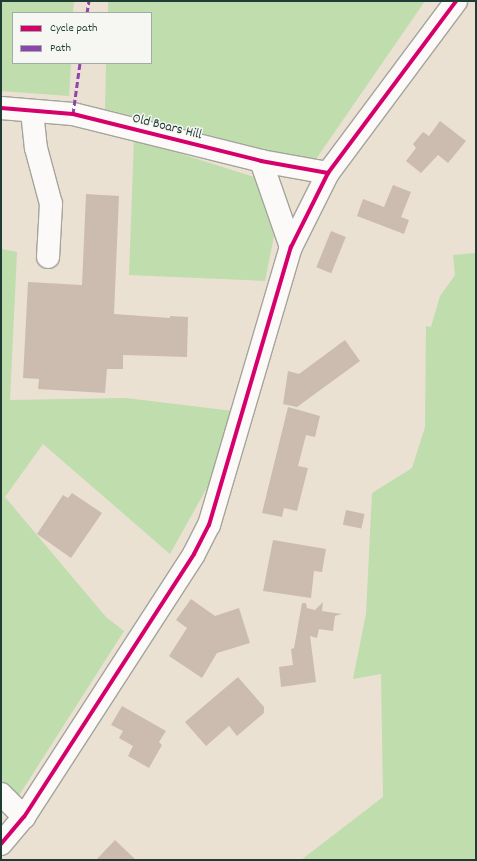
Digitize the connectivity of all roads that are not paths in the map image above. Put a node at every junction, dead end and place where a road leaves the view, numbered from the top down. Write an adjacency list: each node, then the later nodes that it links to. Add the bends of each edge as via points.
1 (456, 1): 5 (street)
2 (1, 108): 3 (street, Old Boars Hill)
3 (32, 111): 4 (street, Old Boars Hill, via 73,114); 7 (street, via 36,148 51,204)
4 (261, 161): 5 (street, Old Boars Hill); 6 (street)
5 (328, 173): 6 (street)
6 (291, 247): 9 (street, via 209,525 128,660)
7 (48, 257)
8 (1, 794): 9 (street)
9 (24, 818): 10 (street)
10 (1, 844)

